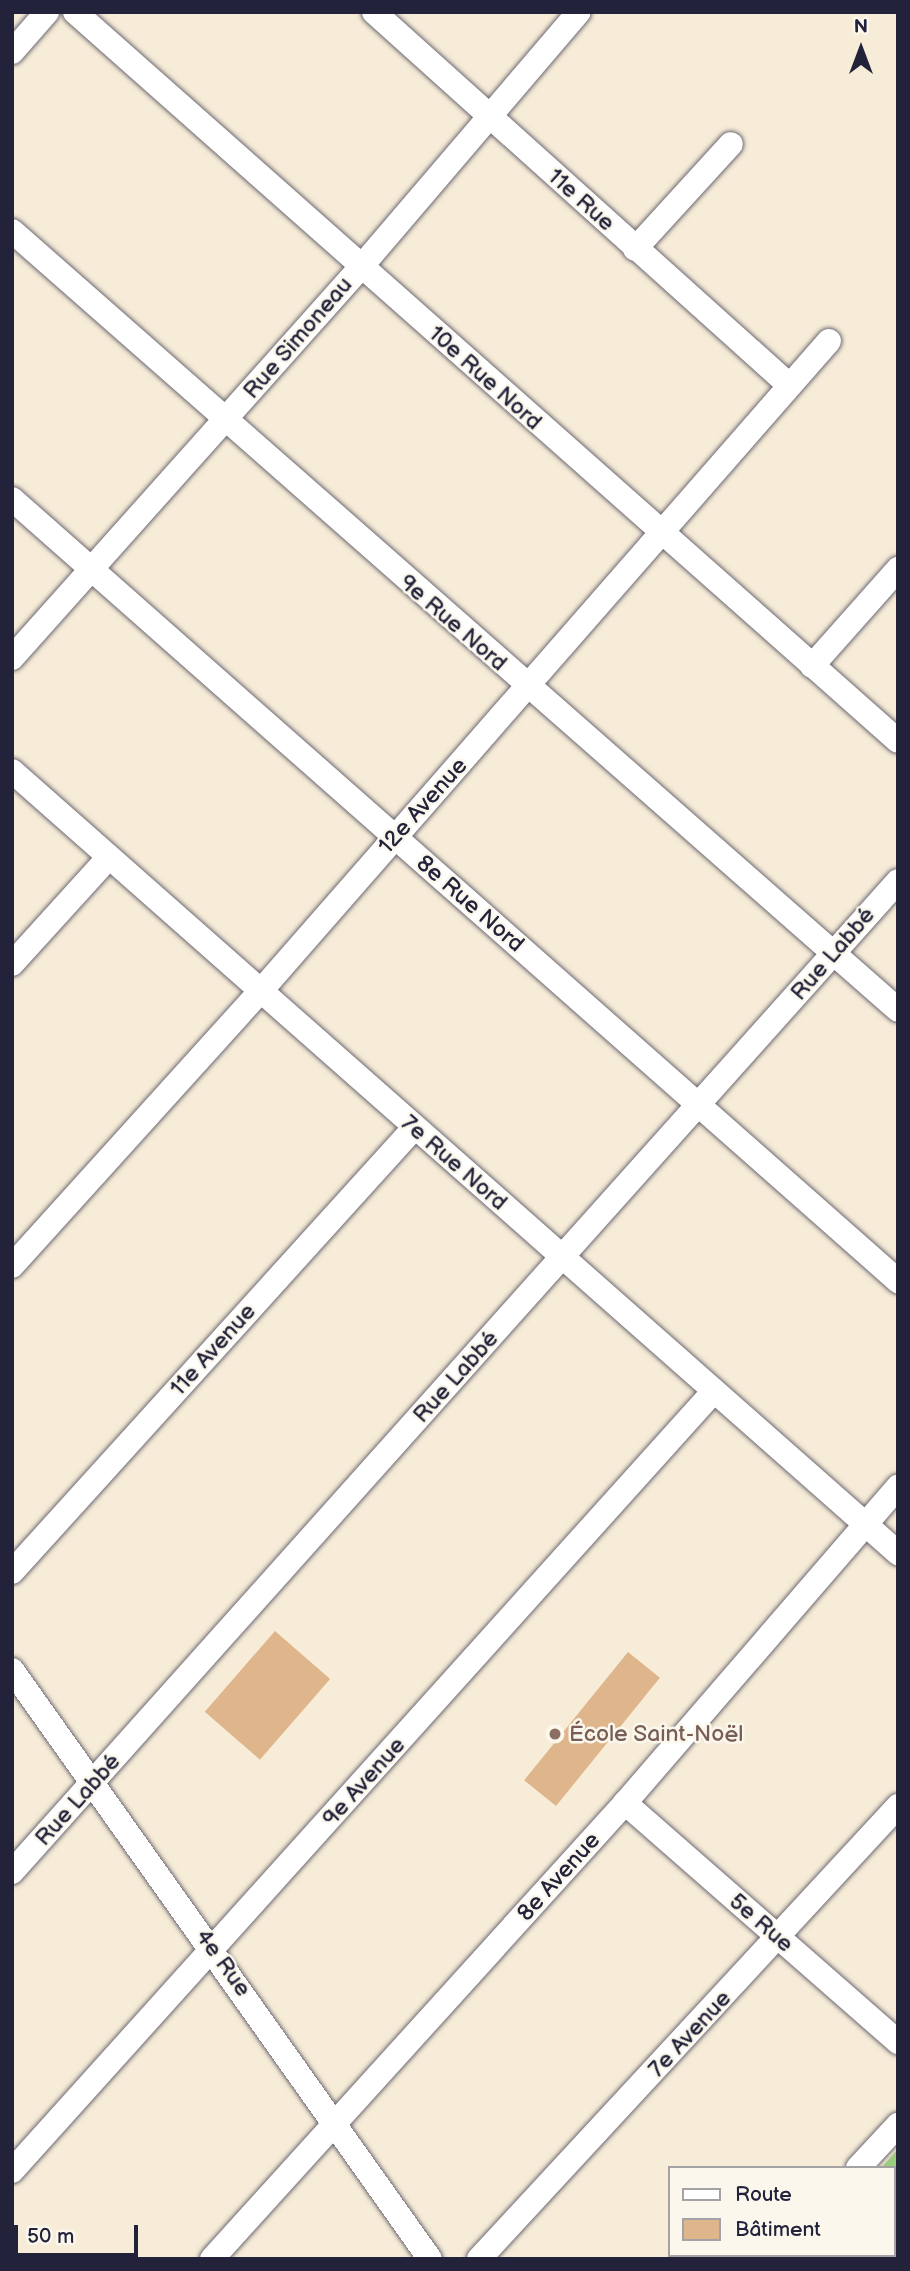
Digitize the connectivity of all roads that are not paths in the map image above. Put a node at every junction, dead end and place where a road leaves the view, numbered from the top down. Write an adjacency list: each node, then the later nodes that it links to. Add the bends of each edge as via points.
1 (47, 12): 5 (street)
2 (75, 12): 10 (street, 10e Rue Nord)
3 (374, 12): 6 (street, 11e Rue)
4 (579, 12): 6 (street, Rue Simoneau)
5 (12, 52)
6 (489, 116): 9 (street, 11e Rue); 10 (street, Rue Simoneau)
7 (731, 144): 9 (street)
8 (12, 232): 13 (street, 9e Rue Nord)
9 (635, 250): 12 (street, 11e Rue)
10 (361, 267): 13 (street, Rue Simoneau); 15 (street, 10e Rue Nord)
11 (829, 341): 12 (street, 12e Avenue)
12 (789, 385): 15 (street, 12e Avenue)
13 (225, 421): 16 (street, Rue Simoneau); 20 (street, 9e Rue Nord)
14 (12, 499): 16 (street, 8e Rue Nord)
15 (661, 535): 19 (street, 10e Rue Nord); 20 (street, 12e Avenue)
16 (90, 569): 18 (street, Rue Simoneau); 23 (street, 8e Rue Nord)
17 (898, 569): 19 (street)
18 (12, 658)
19 (812, 666): 21 (street, 10e Rue Nord)
20 (528, 688): 23 (street, 12e Avenue); 26 (street, 9e Rue Nord)
21 (898, 741)
22 (12, 771): 24 (street, 7e Rue Nord)
23 (395, 838): 28 (street, 12e Avenue); 30 (street, 8e Rue Nord)
24 (108, 858): 27 (street); 28 (street, 7e Rue Nord)
25 (898, 881): 26 (street, Rue Labbé)
26 (834, 953): 29 (street, 9e Rue Nord); 30 (street, Rue Labbé)
27 (12, 964)
28 (260, 993): 31 (street, 7e Rue Nord); 33 (street, 12e Avenue)
29 (898, 1010)
30 (700, 1106): 32 (street, Rue Labbé); 34 (street, 8e Rue Nord)
31 (414, 1128): 32 (street, 7e Rue Nord); 39 (street, 11e Avenue)
32 (562, 1258): 35 (street, 7e Rue Nord); 41 (street, Rue Labbé)
33 (12, 1266)
34 (898, 1281)
35 (714, 1391): 37 (street, 7e Rue Nord); 46 (street, 9e Avenue)
36 (898, 1487): 37 (street, 8e Avenue)
37 (865, 1524): 38 (street, 7e Rue Nord); 42 (street, 8e Avenue)
38 (898, 1553)
39 (12, 1572)
40 (12, 1671): 41 (street, 4e Rue)
41 (93, 1783): 44 (street, Rue Labbé); 46 (street, 4e Rue)
42 (625, 1803): 45 (street, 5e Rue); 48 (street, 8e Avenue)
43 (898, 1806): 45 (street, 7e Avenue)
44 (12, 1872)
45 (779, 1939): 47 (street, 5e Rue); 54 (street, 7e Avenue)
46 (214, 1950): 48 (street, 4e Rue); 51 (street, 9e Avenue)
47 (898, 2042)
48 (337, 2124): 52 (street, 8e Avenue); 53 (street, 4e Rue)
49 (898, 2125): 50 (street)
50 (860, 2166)
51 (12, 2171)
52 (212, 2259)
53 (430, 2259)
54 (479, 2259)

